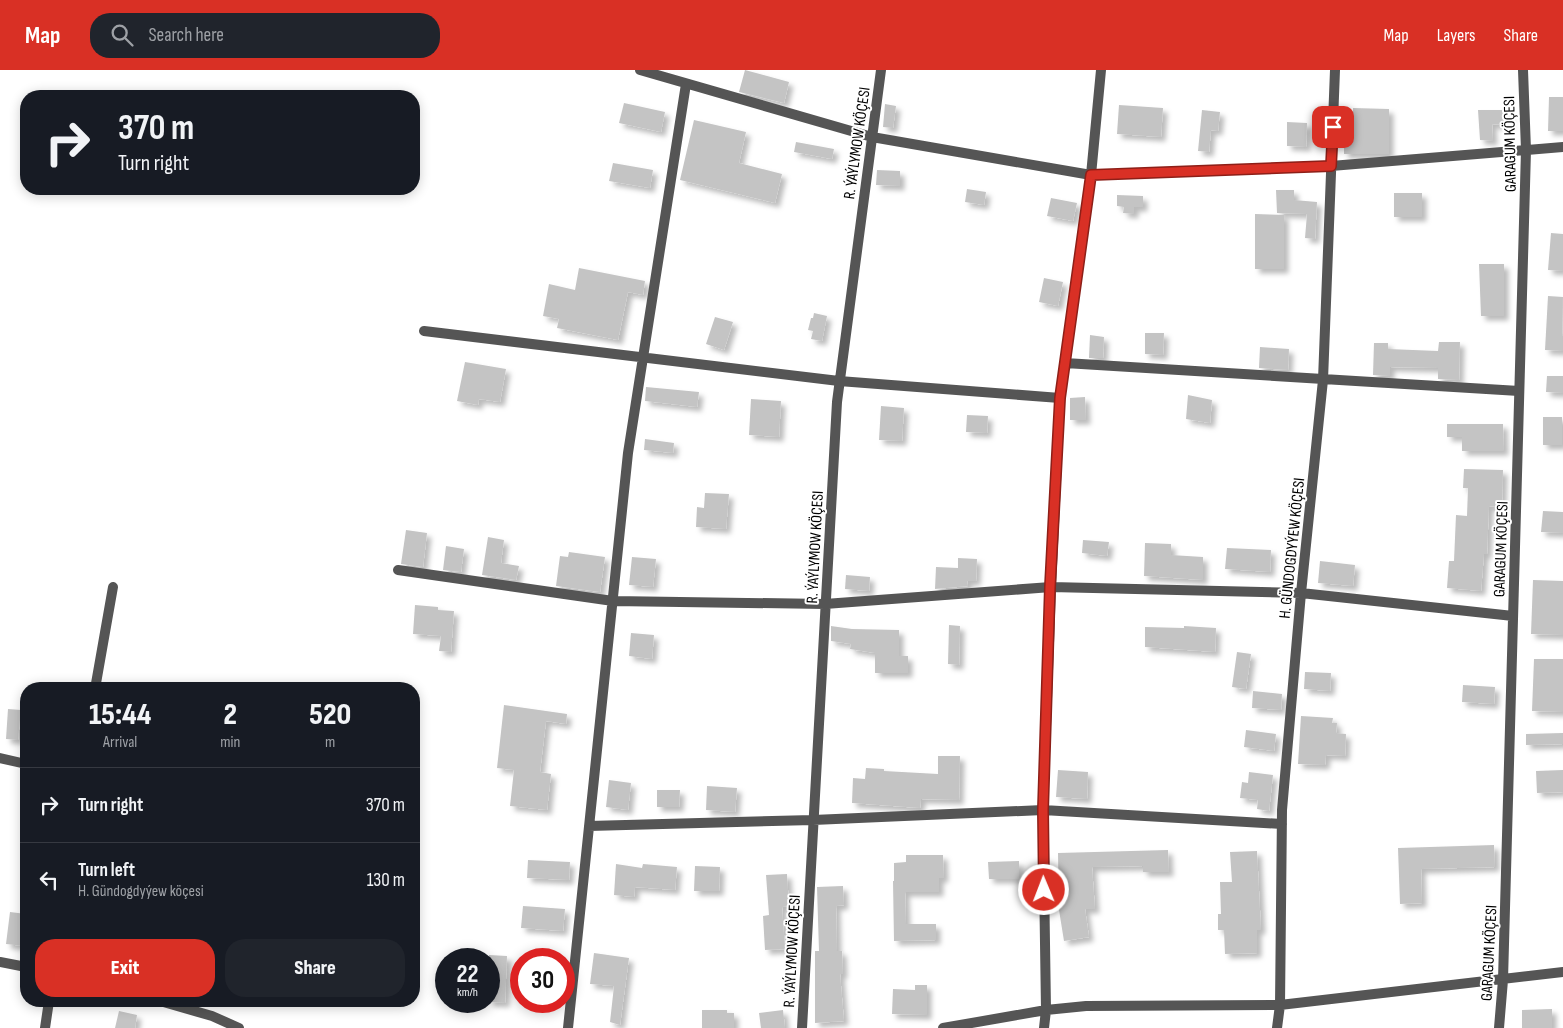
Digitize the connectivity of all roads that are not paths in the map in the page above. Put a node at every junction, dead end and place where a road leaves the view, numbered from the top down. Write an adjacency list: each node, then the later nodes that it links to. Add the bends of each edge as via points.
1 (640, 70): 6 (street)
2 (881, 70): 7 (street, R. ÝAÝLYMOW KÖÇESI)
3 (1101, 70): 11 (street)
4 (1335, 70): 10 (street, H. GÜNDOGDYÝEW KÖÇESI)
5 (1523, 70): 9 (street, GARAGUM KÖÇESI)
6 (686, 84): 7 (street); 13 (street)
7 (872, 137): 11 (street); 16 (street, R. ÝAÝLYMOW KÖÇESI)
8 (1563, 147): 9 (street)
9 (1526, 150): 10 (street); 17 (street, GARAGUM KÖÇESI)
10 (1331, 166): 11 (street); 15 (street, H. GÜNDOGDYÝEW KÖÇESI)
11 (1091, 175): 14 (street)
12 (424, 331): 13 (street)
13 (643, 358): 16 (street); 23 (street, via 628,452)
14 (1065, 363): 15 (street); 18 (street)
15 (1323, 380): 17 (street); 22 (street, H. GÜNDOGDYÝEW KÖÇESI)
16 (839, 381): 18 (street); 24 (street, R. ÝAÝLYMOW KÖÇESI)
17 (1519, 391): 25 (street, GARAGUM KÖÇESI)
18 (1060, 398): 21 (street)
19 (398, 570): 23 (street)
20 (112, 587): 26 (street)
21 (1050, 587): 22 (street); 24 (street); 29 (street)
22 (1301, 593): 25 (street); 31 (street, H. GÜNDOGDYÝEW KÖÇESI)
23 (613, 602): 24 (street); 32 (street)
24 (825, 604): 30 (street, R. ÝAÝLYMOW KÖÇESI)
25 (1513, 616): 36 (street, GARAGUM KÖÇESI)
26 (96, 682)
27 (0, 758): 28 (street)
28 (20, 763)
29 (1043, 810): 30 (street); 31 (street); 40 (street)
30 (813, 820): 32 (street); 44 (street, R. ÝAÝLYMOW KÖÇESI)
31 (1282, 824): 37 (street, H. GÜNDOGDYÝEW KÖÇESI)
32 (589, 826): 43 (street)
33 (0, 962): 34 (street)
34 (20, 966)
35 (1563, 972): 36 (street)
36 (1503, 980): 37 (street); 48 (street, GARAGUM KÖÇESI)
37 (1280, 1005): 40 (street, via 1086,1006); 47 (street, H. GÜNDOGDYÝEW KÖÇESI)
38 (48, 1007): 41 (street)
39 (181, 1007): 42 (street)
40 (1046, 1010): 45 (street); 46 (street)
41 (45, 1028)
42 (239, 1028)
43 (568, 1028)
44 (802, 1028)
45 (944, 1028)
46 (1044, 1028)
47 (1278, 1028)
48 (1498, 1028)

